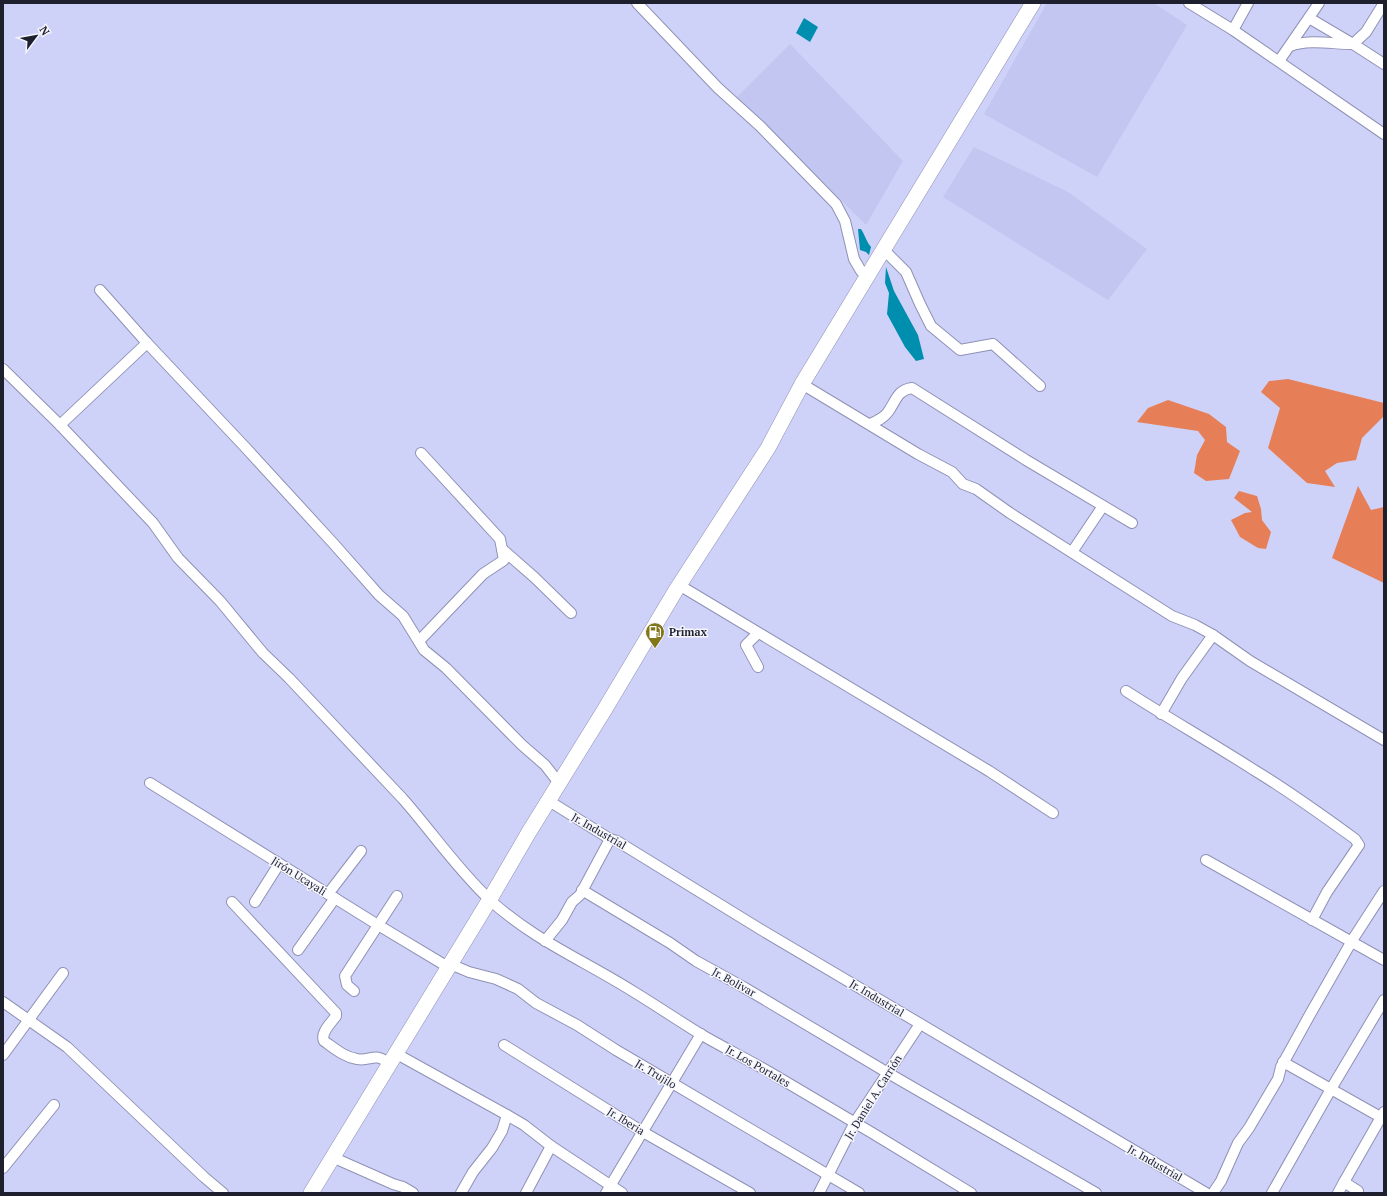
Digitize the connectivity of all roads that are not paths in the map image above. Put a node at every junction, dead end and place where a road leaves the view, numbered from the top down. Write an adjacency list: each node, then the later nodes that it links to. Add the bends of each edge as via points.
1 (637, 3): 15 (street, via 718,88 760,126 836,204 845,221 854,258 860,271)
2 (1033, 3): 14 (highway)
3 (1190, 3): 8 (street)
4 (1248, 3): 8 (street)
5 (1319, 3): 7 (street)
6 (1384, 3): 9 (street, via 1366,32)
7 (1309, 18): 9 (street); 10 (street)
8 (1233, 30): 11 (street)
9 (1353, 44): 10 (street, via 1314,42); 12 (street)
10 (1290, 46): 11 (street)
11 (1279, 61): 13 (street)
12 (1384, 64)
13 (1384, 134)
14 (884, 250): 15 (highway); 20 (street, via 906,272 931,326 960,350 993,344)
15 (867, 278): 19 (highway)
16 (100, 290): 17 (street)
17 (147, 343): 22 (street); 32 (street, via 256,458 379,595 403,616)
18 (3, 369): 22 (street, Jr. Los Portales)
19 (802, 384): 21 (street); 28 (highway, via 764,454)
20 (1040, 386)
21 (870, 424): 24 (street, via 879,421 888,412 899,394 905,389 912,388); 27 (street, via 952,472 963,484 976,489)
22 (60, 425): 49 (street, Jr. Los Portales, via 153,523 178,558 220,601 263,653 403,799 466,876)
23 (421, 453): 26 (street, via 500,539)
24 (1103, 506): 25 (street); 27 (street)
25 (1132, 523)
26 (502, 550): 29 (street); 32 (street, via 504,560 483,574)
27 (1072, 552): 31 (street, via 1172,616)
28 (679, 585): 30 (street); 38 (highway)
29 (571, 613)
30 (758, 633): 33 (street, via 744,644); 40 (street, via 989,771)
31 (1213, 635): 35 (street, via 1182,678); 36 (street, via 1250,661)
32 (419, 641): 38 (street, via 424,650 446,668 545,765)
33 (758, 667)
34 (1126, 691): 35 (street)
35 (1161, 714): 52 (street, via 1256,770 1355,839 1359,845 1327,892)
36 (1384, 740)
37 (150, 783): 44 (street, Jirón Ucayali)
38 (559, 783): 39 (highway)
39 (549, 801): 41 (street, Jr. Industrial); 49 (highway)
40 (1053, 813)
41 (610, 839): 45 (street); 64 (street, Jr. Industrial)
42 (361, 851): 47 (street)
43 (1206, 860): 52 (street)
44 (279, 864): 47 (street, Jirón Ucayali); 51 (street)
45 (582, 890): 54 (street); 70 (street, Jr. Bolivar)
46 (1384, 891): 55 (street)
47 (332, 896): 53 (street, Jirón Ucayali); 56 (street)
48 (397, 896): 53 (street)
49 (490, 899): 54 (street, Jr. Los Portales, via 516,922); 58 (highway)
50 (232, 902): 68 (street, via 336,1013 323,1034 324,1041 347,1057 359,1060 377,1057 384,1060)
51 (255, 902)
52 (1312, 920): 55 (street)
53 (378, 925): 58 (street, Jirón Ucayali); 60 (street, via 345,976 347,985)
54 (545, 941): 65 (street, Jr. Los Portales, via 633,991)
55 (1352, 942): 57 (street); 69 (street)
56 (298, 950)
57 (1384, 960)
58 (449, 965): 68 (highway); 71 (street, Jr. Trujilo, via 496,978 518,989 536,1003)
59 (62, 972): 63 (street)
60 (354, 991)
61 (1384, 1000): 72 (street)
62 (3, 1002): 63 (street)
63 (28, 1020): 67 (street); 86 (street, via 67,1047)
64 (920, 1024): 70 (street, Jr. Daniel A. Carrión); 97 (street, Jr. Industrial)
65 (701, 1034): 71 (street); 76 (street, Jr. Los Portales)
66 (504, 1045): 77 (street, Jr. Iberia)
67 (3, 1055)
68 (392, 1059): 74 (street); 79 (highway)
69 (1283, 1062): 72 (street); 98 (street, via 1278,1079 1238,1143)
70 (888, 1073): 76 (street, Jr. Daniel A. Carrión); 96 (street, Jr. Bolivar)
71 (673, 1083): 77 (street); 81 (street, Jr. Trujilo)
72 (1330, 1089): 75 (street); 99 (street)
73 (54, 1105): 80 (street)
74 (507, 1115): 78 (street); 89 (street, via 502,1131 492,1148)
75 (1383, 1116): 82 (street)
76 (855, 1122): 81 (street, Jr. Daniel A. Carrión); 95 (street, Jr. Los Portales)
77 (643, 1132): 83 (street); 92 (street, Jr. Iberia)
78 (551, 1146): 83 (street); 90 (street)
79 (332, 1157): 84 (street); 87 (highway)
80 (3, 1168)
81 (828, 1175): 93 (street, Jr. Daniel A. Carrión); 94 (street, Jr. Trujilo)
82 (1344, 1182): 85 (street); 100 (street)
83 (608, 1189): 91 (street)
84 (401, 1190): 88 (street)
85 (1358, 1191)
86 (223, 1193)
87 (311, 1193)
88 (413, 1193)
89 (461, 1193)
90 (526, 1193)
91 (622, 1193)
92 (750, 1193)
93 (819, 1193)
94 (859, 1193)
95 (971, 1193)
96 (1096, 1193)
97 (1206, 1193)
98 (1213, 1193)
99 (1272, 1193)
100 (1338, 1193)

